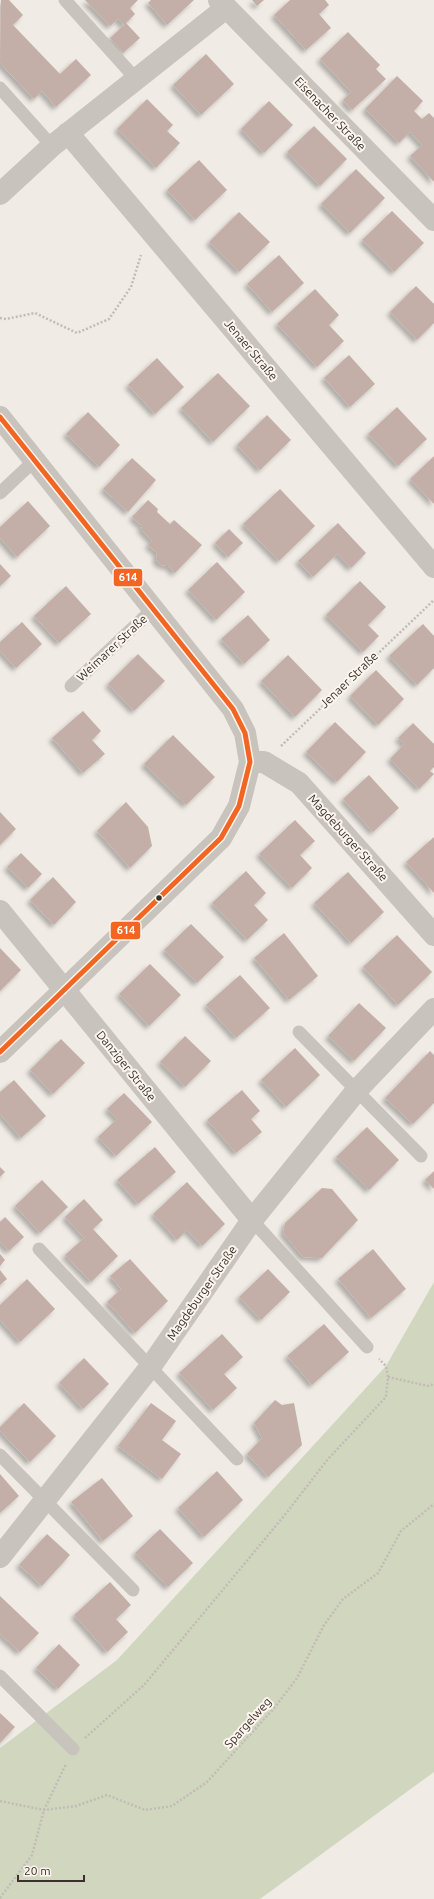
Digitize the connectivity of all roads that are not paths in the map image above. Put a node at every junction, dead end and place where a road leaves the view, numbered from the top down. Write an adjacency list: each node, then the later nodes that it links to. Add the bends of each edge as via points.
1 (64, 0): 3 (lane)
2 (222, 4): 3 (street, Eisenacher Straße); 7 (street, Eisenacher Straße)
3 (136, 79): 5 (street, Eisenacher Straße)
4 (0, 88): 5 (lane)
5 (60, 140): 6 (street, Eisenacher Straße); 11 (street, Jenaer Straße, via 149,229)
6 (0, 194)
7 (434, 220)
8 (0, 416): 9 (street, Weimarer Straße)
9 (34, 461): 10 (lane); 12 (street, Weimarer Straße)
10 (0, 493)
11 (434, 567)
12 (152, 609): 13 (lane, Weimarer Straße); 14 (street, Weimarer Straße, via 233,709)
13 (71, 686)
14 (257, 762): 16 (street, Magdeburger Straße, via 299,783); 17 (street, Weimarer Straße, via 239,806 221,838)
15 (0, 911): 17 (street, Danziger Straße)
16 (434, 935)
17 (64, 990): 20 (street, Weimarer Straße); 23 (street, Danziger Straße)
18 (434, 1009): 21 (street, Magdeburger Straße)
19 (299, 1032): 21 (lane)
20 (0, 1052)
21 (357, 1090): 22 (lane); 23 (street, Magdeburger Straße)
22 (421, 1156)
23 (252, 1220): 25 (lane); 26 (street, Magdeburger Straße)
24 (39, 1249): 26 (lane)
25 (367, 1347)
26 (151, 1366): 28 (lane); 29 (street, Magdeburger Straße)
27 (0, 1455): 29 (lane)
28 (237, 1460)
29 (45, 1500): 30 (street, Magdeburger Straße); 31 (lane)
30 (0, 1557)
31 (133, 1590)
32 (0, 1676): 33 (lane)
33 (72, 1749)

